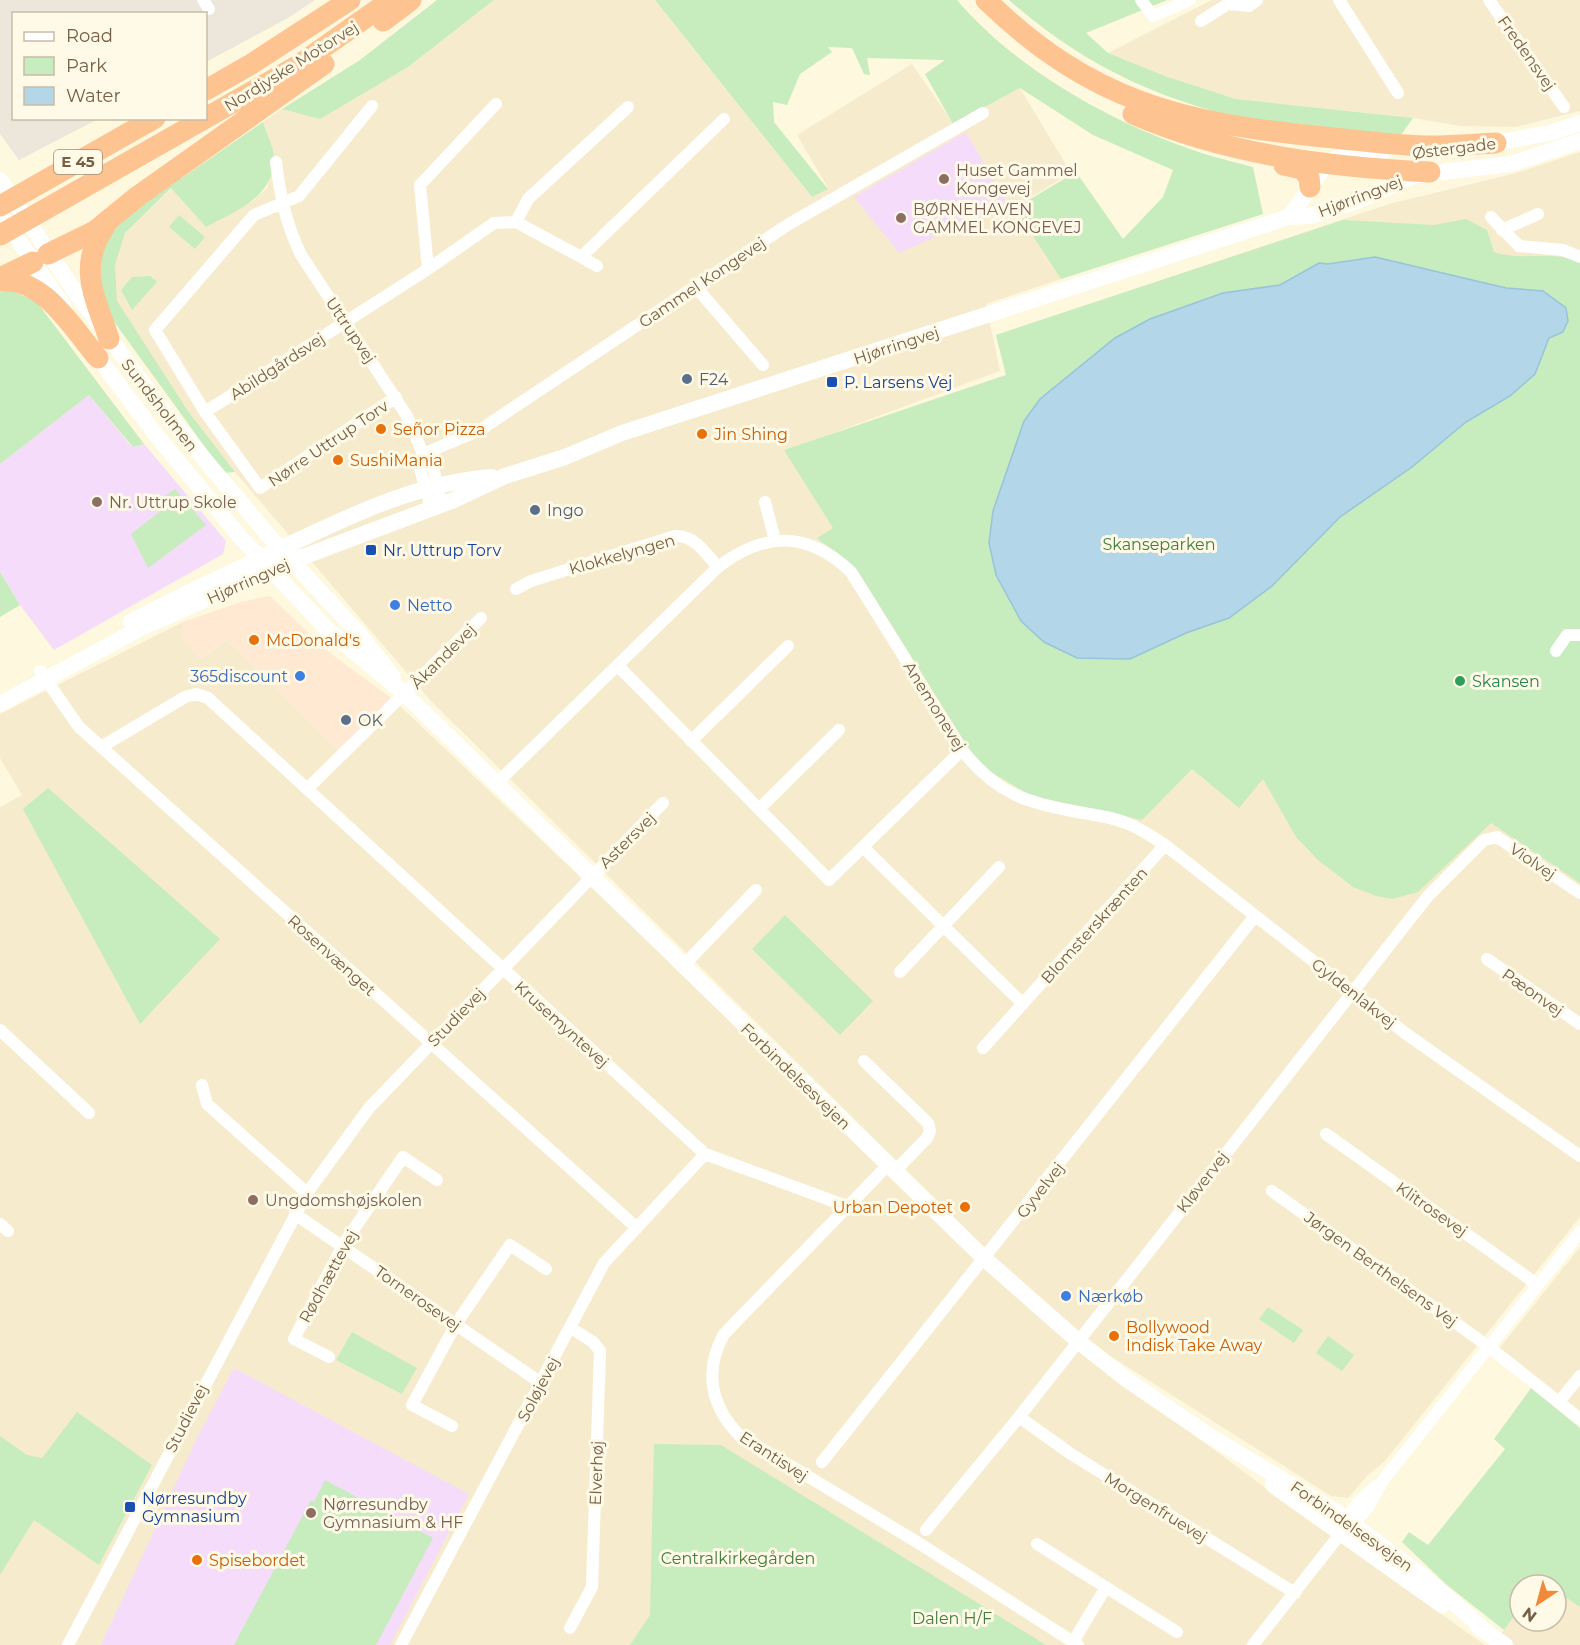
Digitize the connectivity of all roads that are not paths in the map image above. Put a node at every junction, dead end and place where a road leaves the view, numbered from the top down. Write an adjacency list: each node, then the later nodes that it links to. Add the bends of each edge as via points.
1 (349, 0): 12 (highway); 13 (highway, Nordjyske Motorvej)
2 (392, 0): 20 (highway, Nordjyske Motorvej / E 45, via 286,72)
3 (411, 0): 41 (highway)
4 (969, 0): 26 (highway, via 1016,44 1077,86 1143,118)
5 (986, 0): 28 (highway, via 1040,48 1072,69 1133,99 1179,115 1344,140 1432,146)
6 (1141, 0): 7 (street, via 1153,16)
7 (1190, 0)
8 (1257, 0): 11 (street, via 1249,6 1228,4)
9 (1339, 0): 14 (street)
10 (1489, 0): 18 (street, Fredensvej)
11 (1201, 21)
12 (207, 77)
13 (207, 89)
14 (1398, 93)
15 (496, 104): 49 (street, via 420,184)
16 (372, 106): 35 (street, via 299,196)
17 (628, 107): 42 (street, via 528,200)
18 (1564, 107)
19 (983, 113): 51 (street, Gammel Kongevej, via 789,224)
20 (207, 117)
21 (724, 119): 46 (street)
22 (129, 120): 34 (highway)
23 (151, 120): 36 (highway, E 45)
24 (202, 120): 44 (highway, Nordjyske Motorvej / E 45)
25 (1580, 123): 28 (street, Østergade)
26 (1198, 138): 30 (highway); 33 (highway, via 1221,150 1302,168)
27 (1580, 141): 31 (street, Østergade, via 1511,164)
28 (1496, 143): 30 (street, Østergade, via 1432,154 1352,152)
29 (276, 162): 35 (street, Uttrupvej)
30 (1328, 164): 31 (highway); 33 (street, Hjørringvej)
31 (1430, 172): 39 (street, Hjørringvej, via 1310,216)
32 (0, 180): 45 (street, Sundsholmen)
33 (1310, 187): 39 (street, Hjørringvej)
34 (0, 193)
35 (282, 204): 52 (street, Uttrupvej, via 301,255); 57 (street, via 254,215 155,330)
36 (0, 206)
37 (0, 213): 45 (street, Sundsholmen)
38 (1538, 214): 43 (street)
39 (1289, 217): 59 (street, Hjørringvej, via 622,433)
40 (1491, 217): 43 (street)
41 (109, 220): 45 (highway, via 82,239); 53 (highway, via 94,245 89,267 91,288)
42 (516, 222): 46 (street); 49 (street, Abildgårdsvej, via 494,223)
43 (1502, 230): 47 (street, via 1527,249 1563,250)
44 (0, 235)
45 (38, 255): 50 (highway); 53 (street, Sundsholmen); 54 (street, Sundsholmen)
46 (581, 257): 48 (street)
47 (1580, 257)
48 (597, 266)
49 (428, 269): 52 (street, Abildgårdsvej)
50 (0, 279): 54 (highway, via 20,282 39,293)
51 (695, 286): 55 (street); 58 (street, Gammel Kongevej, via 480,430)
52 (346, 322): 56 (street, Uttrupvej); 57 (street, Abildgårdsvej)
53 (109, 339): 64 (street, Sundsholmen)
54 (98, 358): 64 (street, Sundsholmen, via 157,436)
55 (763, 365)
56 (396, 398): 57 (street, Nørre Uttrup Torv, via 260,488); 58 (street, Uttrupvej)
57 (205, 412)
58 (423, 454): 60 (street, Uttrupvej, via 430,462)
59 (505, 476): 60 (street, Hjørringvej); 62 (street, Hjørringvej)
60 (432, 486): 62 (street, Uttrupvej); 64 (street, Hjørringvej, via 371,508)
61 (765, 502): 63 (street)
62 (436, 506): 64 (street, Hjørringvej)
63 (775, 540): 65 (street, Anemonevej, via 752,546); 79 (street, Anemonevej, via 795,540 818,547 851,572)
64 (276, 560): 72 (street, Hjørringvej); 74 (street, Forbindelsesvejen, via 317,620 362,645)
65 (718, 567): 66 (street, Klokkelyngen, via 694,541 675,536); 71 (street, Anemonevej)
66 (516, 589)
67 (481, 618): 74 (street, Åkandevej)
68 (1580, 635): 70 (street, via 1567,634)
69 (788, 646): 77 (street)
70 (1556, 651)
71 (618, 666): 77 (street); 80 (street, Anemonevej)
72 (43, 675): 73 (street, Hjørringvej); 75 (street, Hjørringvej); 78 (street, Rosenvænget, via 66,712)
73 (0, 693)
74 (405, 694): 80 (street, Forbindelsesvejen); 81 (street)
75 (0, 704)
76 (839, 730): 83 (street)
77 (692, 741): 83 (street)
78 (101, 747): 81 (street, Krusemyntevej, via 196,694 208,698); 102 (street, Rosenvænget)
79 (962, 750): 84 (street, Anemonevej, via 977,770 1012,795 1036,805); 87 (street)
80 (496, 784): 89 (street, Forbindelsesvejen)
81 (308, 789): 96 (street, Krusemyntevej)
82 (663, 803): 89 (street, Astersvej)
83 (759, 809): 87 (street, via 829,880)
84 (1132, 825): 86 (street, Gyldenlakvej)
85 (1484, 840): 91 (street, Violvej, via 1497,837); 98 (street, Kløvervej, via 1428,896)
86 (1165, 845): 92 (street, Gyldenlakvej); 99 (street, Blomsterskrænten)
87 (863, 847): 93 (street)
88 (999, 867): 93 (street)
89 (591, 877): 95 (street, Forbindelsesvejen); 96 (street, Studievej)
90 (756, 890): 95 (street)
91 (1580, 893)
92 (1255, 916): 98 (street, Gyldenlakvej); 119 (street, Gyvelvej)
93 (943, 926): 97 (street); 99 (street)
94 (1487, 959): 100 (street, Pæonvej)
95 (683, 966): 110 (street, Forbindelsesvejen)
96 (502, 969): 102 (street, Studievej); 108 (street, Krusemyntevej)
97 (900, 972)
98 (1352, 992): 109 (street, Gyldenlakvej); 124 (street, Kløvervej)
99 (1023, 1005): 103 (street, Blomsterskrænten)
100 (1580, 1024)
101 (0, 1030): 106 (street)
102 (430, 1043): 113 (street, Studievej, via 369,1108); 116 (street, Rosenvænget)
103 (983, 1048)
104 (864, 1061): 110 (street, Erantisvej, via 928,1122 927,1138)
105 (202, 1085): 113 (street, via 207,1104)
106 (89, 1113)
107 (1326, 1134): 121 (street, Klitrosevej)
108 (705, 1154): 114 (street, Krusemyntevej); 116 (street, Soløjevej)
109 (1580, 1156)
110 (891, 1168): 114 (street, Erantisvej); 119 (street, Forbindelsesvejen)
111 (437, 1180): 118 (street, Rødhættevej, via 403,1157)
112 (1272, 1191): 125 (street, Jørgen Berthelsens Vej)
113 (308, 1193): 115 (street, Studievej)
114 (849, 1207): 141 (street, Erantisvej, via 724,1334 715,1350 711,1382 722,1413 739,1435)
115 (295, 1214): 118 (street, Tornerosevej); 142 (street, Studievej)
116 (636, 1228): 123 (street, Soløjevej, via 604,1263)
117 (1580, 1232): 121 (street)
118 (342, 1245): 122 (street, Tornerosevej); 126 (street, Rødhættevej, via 294,1339)
119 (985, 1259): 124 (street, Forbindelsesvejen); 133 (street, Gyvelvej)
120 (546, 1269): 122 (street, via 510,1245)
121 (1538, 1285): 125 (street)
122 (456, 1324): 128 (street, Tornerosevej); 132 (street, via 412,1405)
123 (571, 1328): 128 (street, Soløjevej); 139 (street, Elverhøj, via 600,1351 592,1587)
124 (1078, 1341): 130 (street, Kløvervej); 134 (street, Forbindelsesvejen, via 1126,1379)
125 (1489, 1347): 129 (street, Jørgen Berthelsens Vej); 134 (street, via 1384,1479 1367,1509)
126 (329, 1357)
127 (1580, 1376): 129 (street)
128 (541, 1383): 143 (street, Soløjevej)
129 (1559, 1402): 131 (street, Jørgen Berthelsens Vej)
130 (1019, 1417): 135 (street, Kløvervej); 138 (street, Morgenfruevej, via 1071,1454)
131 (1580, 1419)
132 (452, 1426)
133 (822, 1462)
134 (1347, 1526): 138 (street); 145 (street, Forbindelsesvejen, via 1424,1577)
135 (926, 1530)
136 (1037, 1544): 137 (street)
137 (1106, 1587): 140 (street); 141 (street, Erantisvej)
138 (1295, 1593): 144 (street)
139 (570, 1628)
140 (1177, 1632)
141 (1075, 1643)
142 (68, 1645)
143 (401, 1645)
144 (1253, 1645)
145 (1505, 1645)

